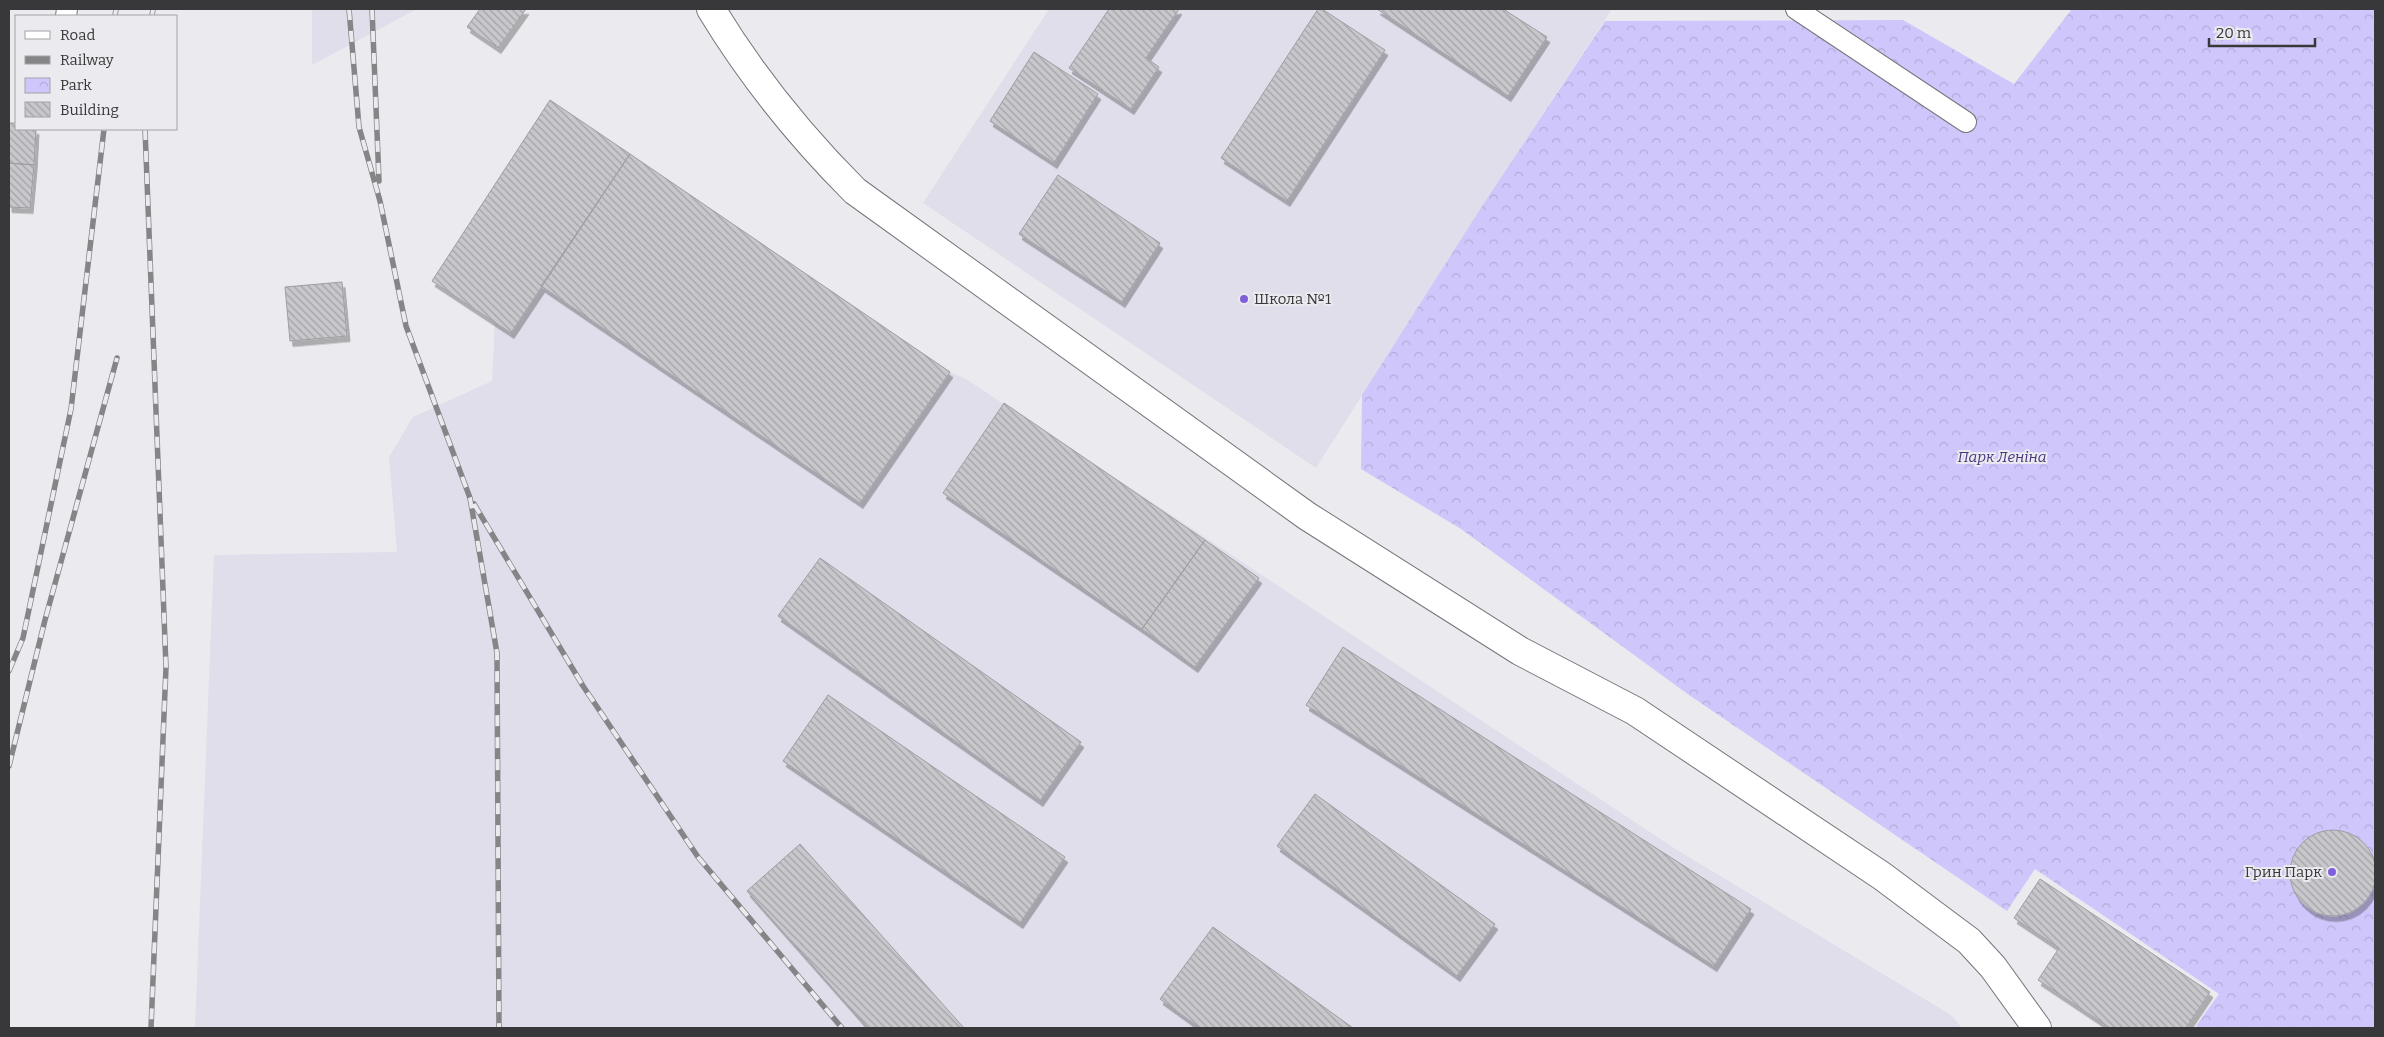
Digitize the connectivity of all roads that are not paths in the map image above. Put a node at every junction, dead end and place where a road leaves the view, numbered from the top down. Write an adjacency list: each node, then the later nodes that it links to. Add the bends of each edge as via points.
1 (711, 9): 4 (street, via 736,51 806,138 856,191 1307,516 1520,651 1635,711 1890,882 1969,942 1993,967)
2 (1796, 9): 3 (lane)
3 (1966, 122)
4 (2037, 1028)

